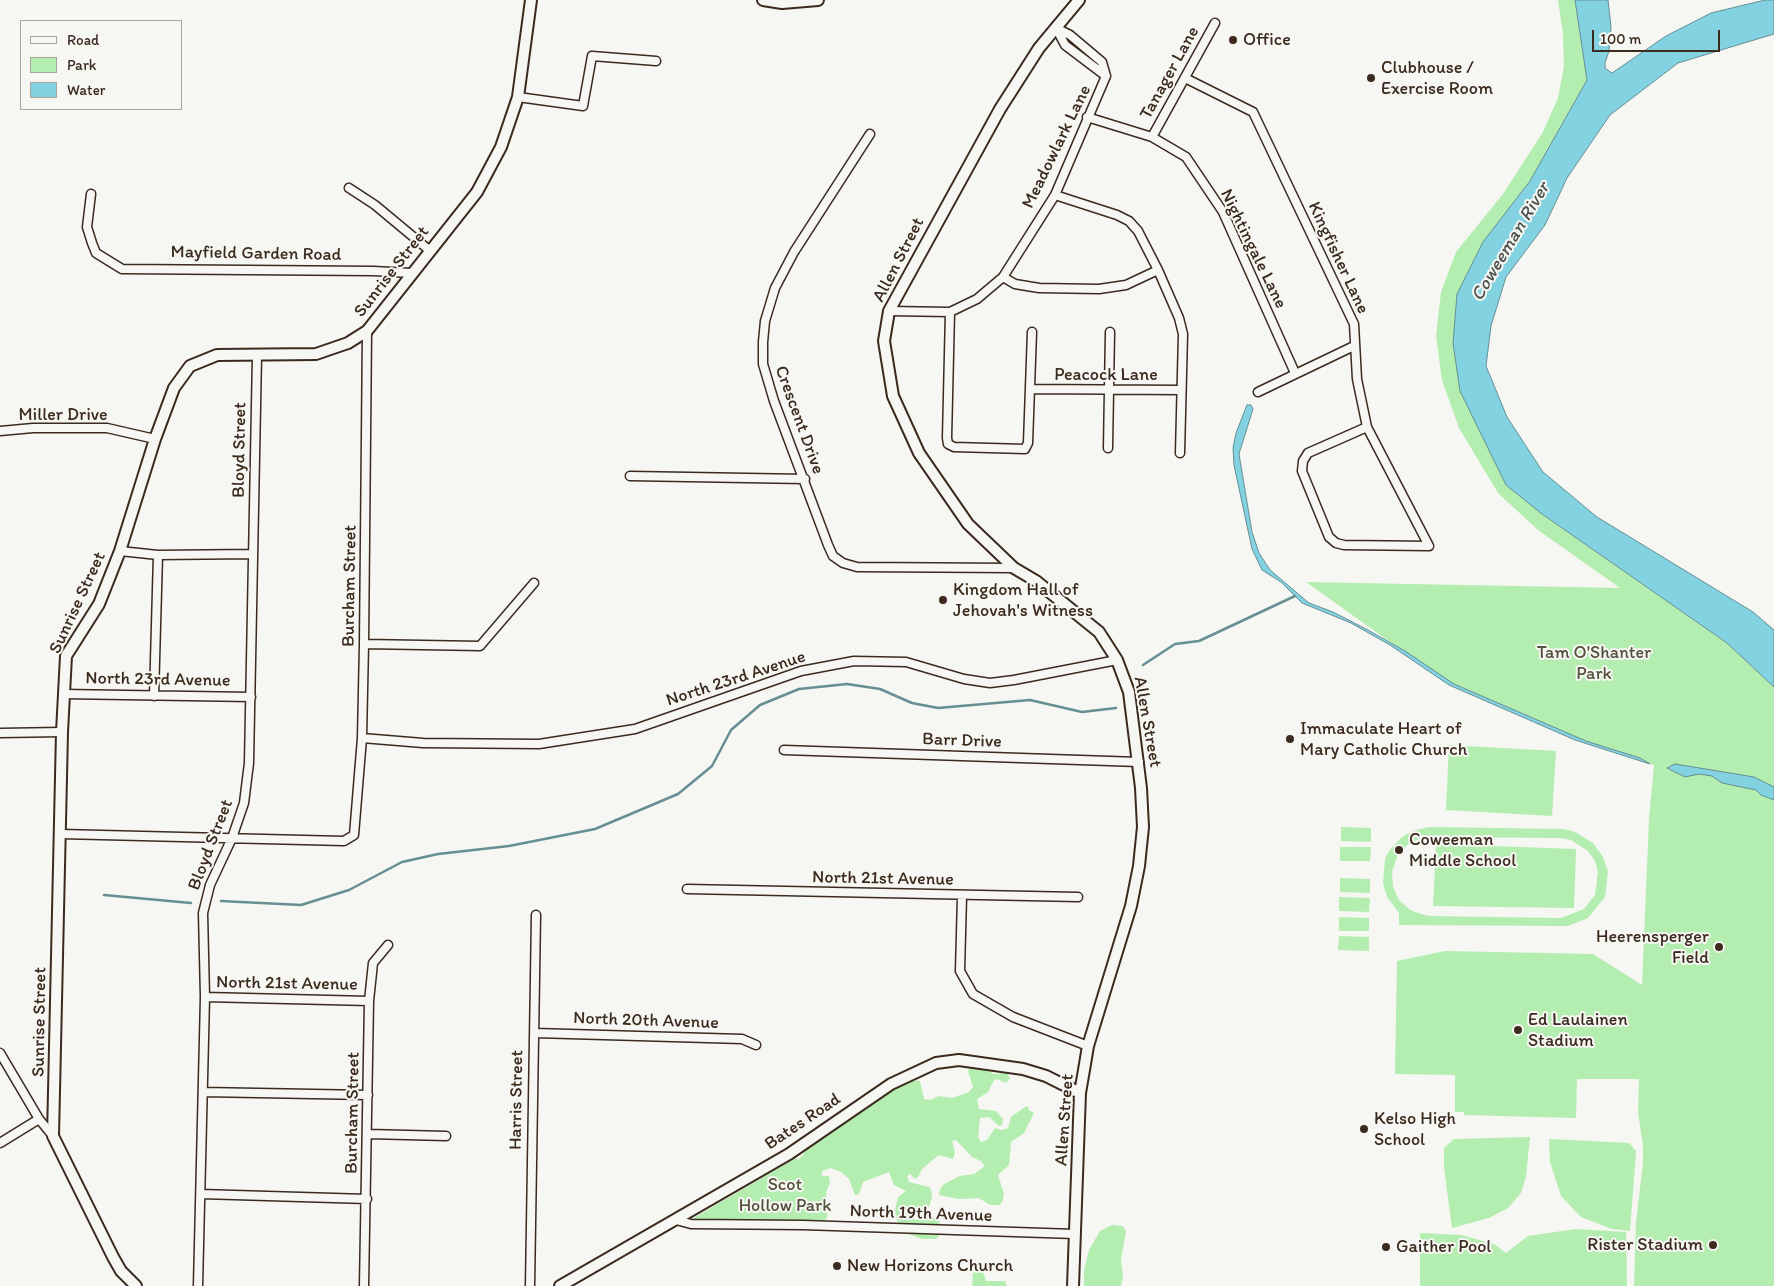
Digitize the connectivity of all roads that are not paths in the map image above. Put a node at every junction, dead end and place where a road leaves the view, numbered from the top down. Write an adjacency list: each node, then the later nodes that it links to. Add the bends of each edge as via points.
1 (531, 0): 9 (street)
2 (763, 0): 3 (street, via 782,3)
3 (818, 0)
4 (1079, 0): 6 (street, Allen Street)
5 (1215, 23): 8 (street, Tanager Lane)
6 (1056, 28): 10 (street, Meadowlark Lane, via 1065,45 1106,76); 20 (street, Allen Street, via 1039,48 1000,109)
7 (656, 61): 9 (street, via 592,56 584,106)
8 (1185, 78): 12 (street, Tanager Lane); 25 (street, Kingfisher Lane, via 1253,112 1354,324)
9 (518, 97): 16 (street, Sunrise Street, via 501,147 476,192)
10 (1086, 118): 12 (street, Nightingale Lane); 15 (street, Meadowlark Lane)
11 (870, 134): 38 (street, Crescent Drive, via 794,252 775,288 765,321 763,364)
12 (1152, 137): 27 (street, Nightingale Lane, via 1186,157 1223,212)
13 (349, 188): 16 (street)
14 (91, 194): 18 (street, Mayfield Garden Road, via 88,227 96,253 122,269)
15 (1055, 195): 17 (street, via 1129,222 1138,231); 19 (street, Meadowlark Lane)
16 (430, 250): 18 (street, Sunrise Street)
17 (1158, 270): 19 (street, via 1126,285 1099,289 1039,288 1015,284); 30 (street, via 1183,334)
18 (411, 273): 22 (street, Sunrise Street)
19 (1002, 277): 21 (street, Meadowlark Lane, via 977,299)
20 (889, 311): 21 (street, Meadowlark Lane); 42 (street, Allen Street, via 884,341 893,396 919,453 968,524)
21 (950, 312): 28 (street, Peacock Lane, via 948,444 954,447 1025,449)
22 (367, 331): 26 (street, Sunrise Street, via 316,354); 44 (street, Burcham Street)
23 (1032, 332): 28 (street, Peacock Lane)
24 (1110, 332): 29 (street)
25 (1354, 346): 27 (street); 32 (street, Kingfisher Lane)
26 (257, 355): 34 (street, Sunrise Street, via 217,354 190,366 174,388); 40 (street, Bloyd Street)
27 (1295, 373): 31 (street)
28 (1031, 389): 29 (street, Peacock Lane)
29 (1110, 390): 30 (street, Peacock Lane); 35 (street)
30 (1180, 390): 36 (street)
31 (1258, 392)
32 (1367, 427): 32 (street, Kingfisher Lane, via 1429,546 1344,545 1336,544 1329,537 1302,471 1303,461 1308,453)
33 (0, 431): 34 (street, Miller Drive, via 107,428)
34 (155, 439): 39 (street, Sunrise Street)
35 (1108, 448)
36 (1180, 453)
37 (630, 476): 38 (street)
38 (805, 478): 42 (street, Crescent Drive, via 830,550 843,564 858,567)
39 (120, 551): 41 (street); 46 (street, Sunrise Street, via 99,604 66,656)
40 (253, 554): 41 (street); 48 (street, Bloyd Street)
41 (158, 555): 47 (street)
42 (1014, 568): 45 (street, Allen Street, via 1036,581 1099,632)
43 (534, 583): 44 (street, via 480,646)
44 (364, 644): 51 (street, Burcham Street)
45 (1117, 660): 51 (street, North 23rd Avenue, via 990,683 906,662 854,662 801,671 635,729 540,744 423,743); 53 (street, Allen Street, via 1129,692)
46 (63, 694): 47 (street, North 23rd Avenue); 49 (street, Sunrise Street)
47 (154, 696): 48 (street, North 23rd Avenue)
48 (252, 697): 55 (street, Bloyd Street, via 247,786)
49 (62, 732): 50 (street); 54 (street, Sunrise Street)
50 (0, 733)
51 (362, 738): 55 (street, Burcham Street, via 356,830 351,839)
52 (784, 750): 53 (street, Barr Drive)
53 (1139, 762): 65 (street, Allen Street, via 1143,828 1139,866 1122,939)
54 (61, 834): 55 (street); 72 (street, Sunrise Street)
55 (232, 838): 61 (street, Bloyd Street, via 203,912)
56 (687, 889): 57 (street, North 21st Avenue)
57 (962, 896): 58 (street, North 21st Avenue); 65 (street, via 960,971 973,994 1013,1017)
58 (1078, 897)
59 (536, 915): 63 (street, Harris Street)
60 (388, 945): 62 (street, Burcham Street, via 374,963)
61 (205, 998): 62 (street, North 21st Avenue); 67 (street, Bloyd Street)
62 (369, 1001): 69 (street, Burcham Street)
63 (535, 1033): 64 (street, North 20th Avenue, via 742,1039); 82 (street, Harris Street)
64 (756, 1044)
65 (1088, 1046): 68 (street, Allen Street)
66 (0, 1053): 70 (street)
67 (203, 1092): 69 (street); 75 (street, Bloyd Street)
68 (1080, 1093): 77 (street, Bates Road, via 1023,1069 959,1060 936,1062 891,1084 788,1154); 78 (street, Allen Street)
69 (368, 1095): 71 (street, Burcham Street)
70 (39, 1119): 72 (street); 74 (street)
71 (368, 1134): 73 (street); 76 (street, Burcham Street)
72 (53, 1136): 79 (street, Sunrise Street, via 113,1257)
73 (446, 1136)
74 (0, 1143)
75 (201, 1194): 76 (street); 80 (street, Bloyd Street)
76 (366, 1199): 81 (street, Burcham Street)
77 (676, 1220): 78 (street, North 19th Avenue, via 691,1224); 83 (street, Bates Road)
78 (1075, 1234): 84 (street, Allen Street)
79 (133, 1284)
80 (198, 1286)
81 (364, 1286)
82 (530, 1286)
83 (560, 1286)
84 (1073, 1286)

